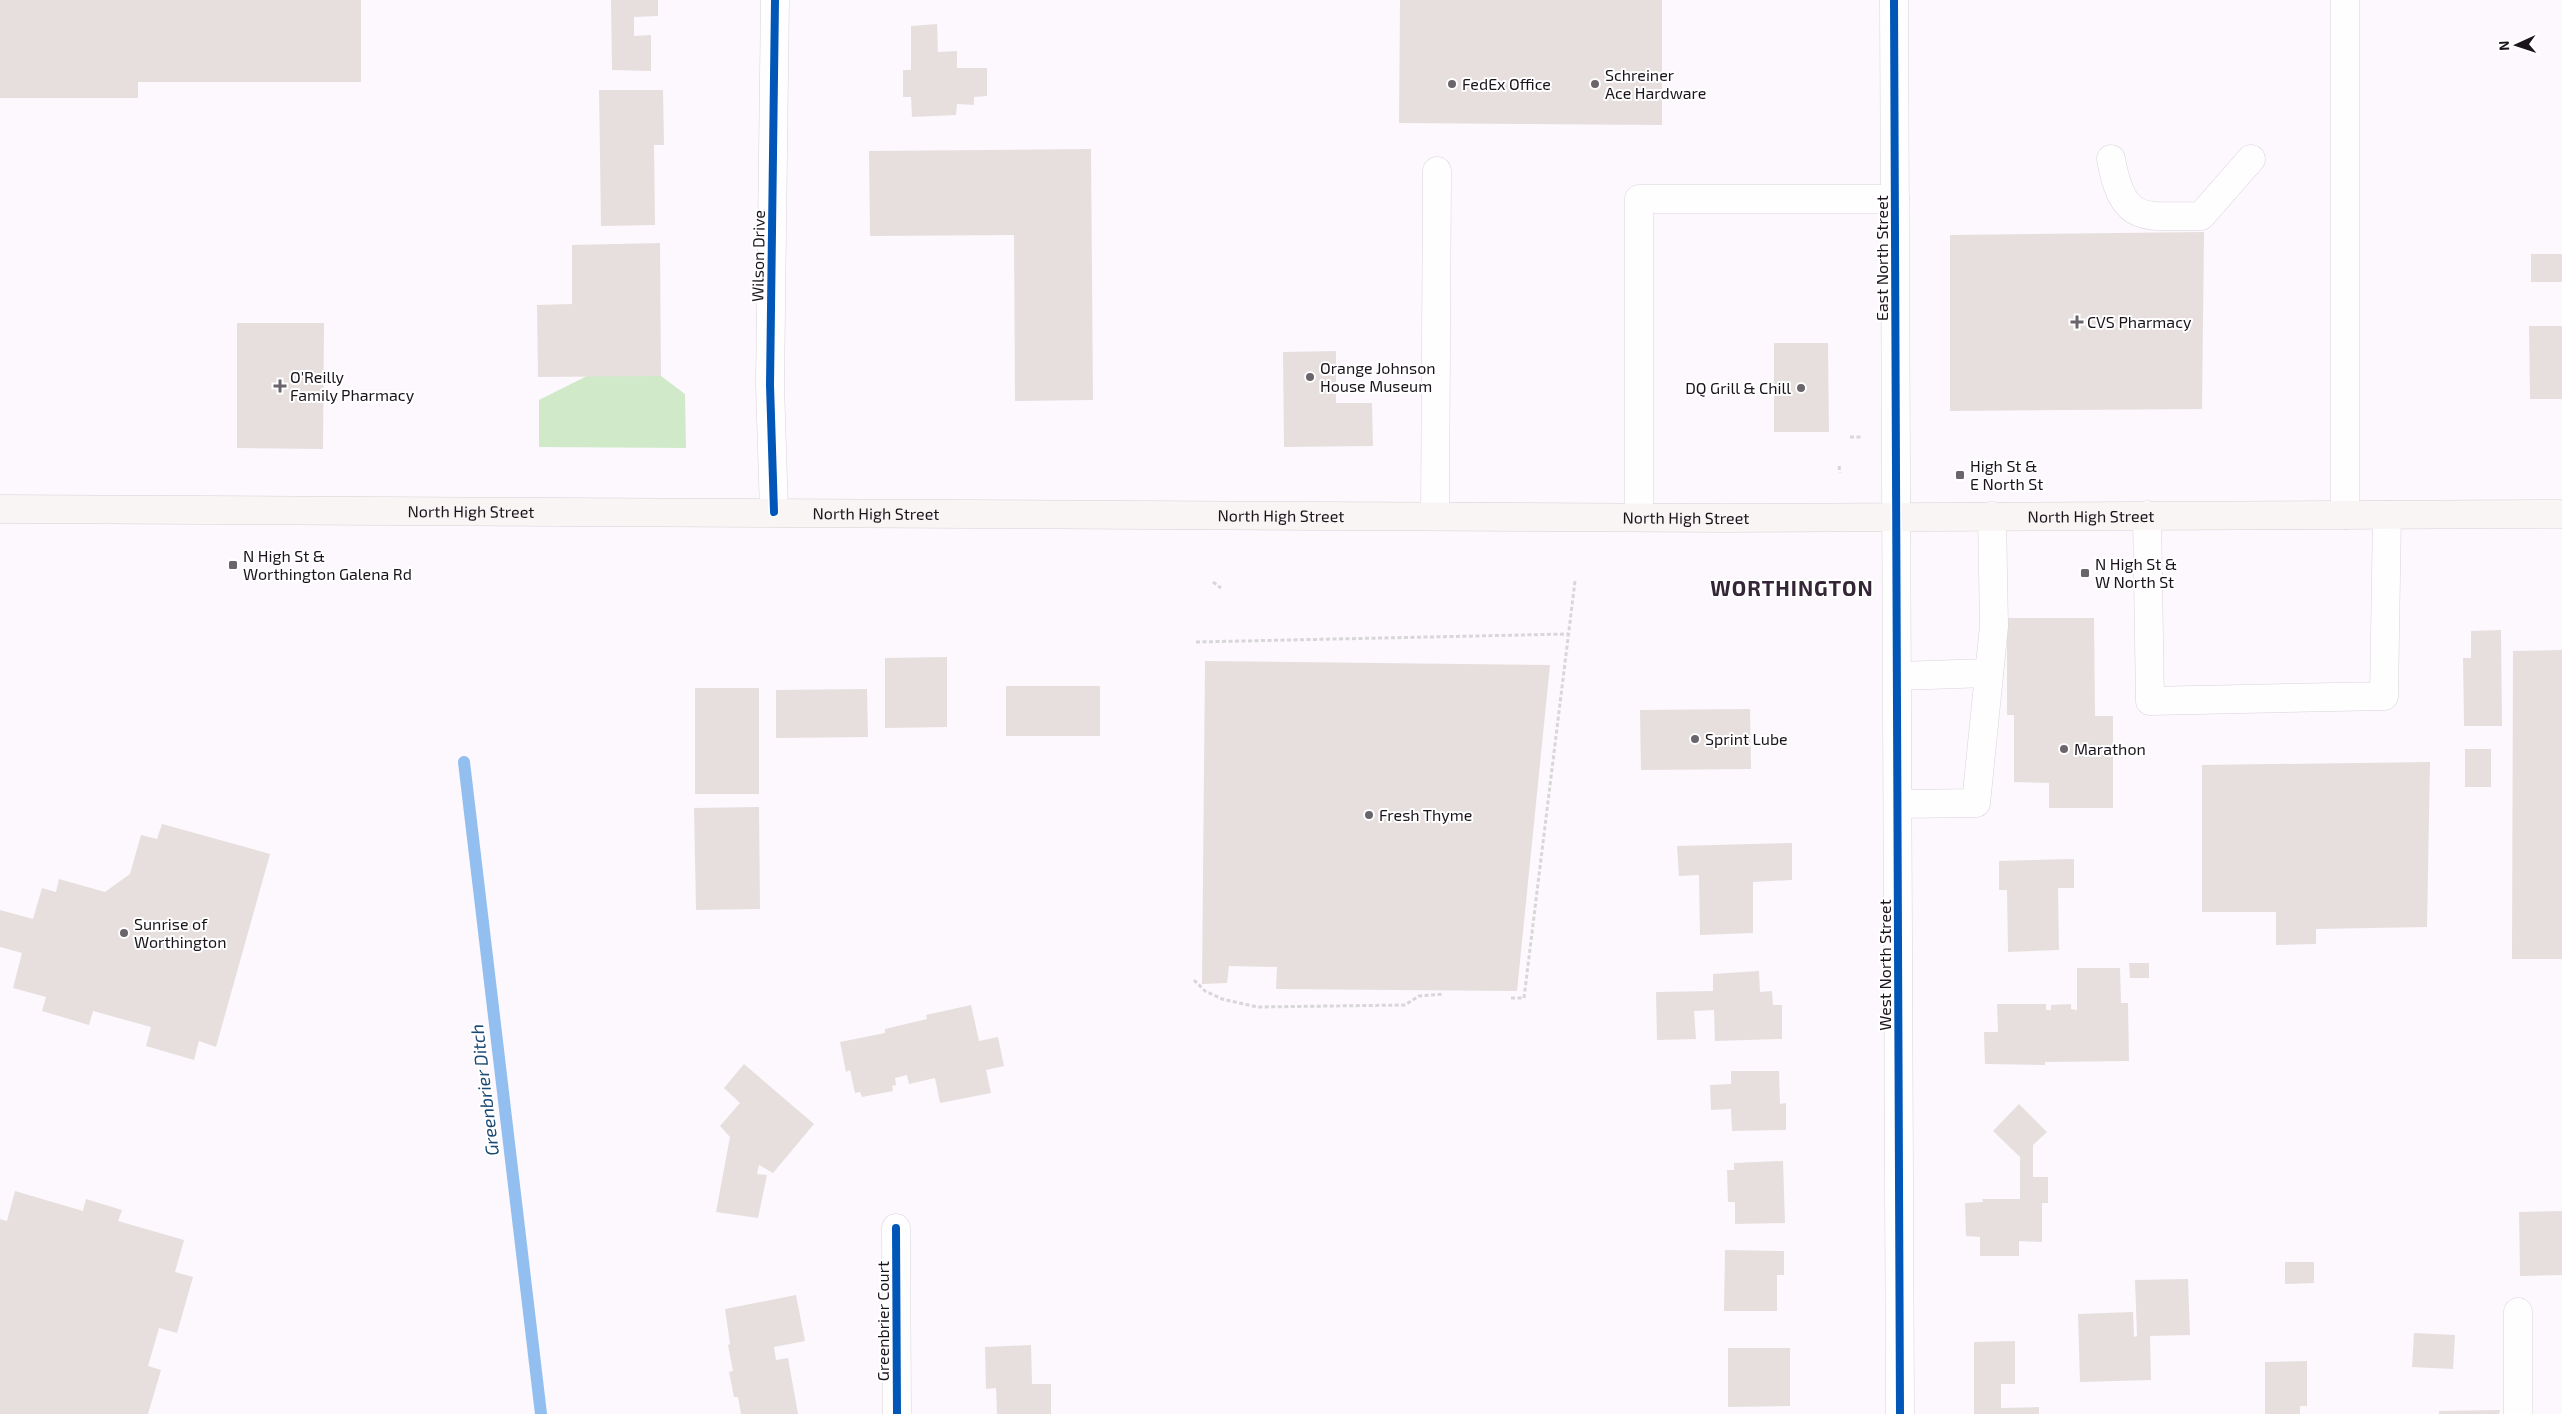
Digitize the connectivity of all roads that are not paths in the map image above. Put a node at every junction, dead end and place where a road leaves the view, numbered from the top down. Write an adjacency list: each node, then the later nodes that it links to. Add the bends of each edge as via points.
1 (775, 0): 9 (street, Wilson Drive, via 770,338)
2 (1894, 0): 7 (street, East North Street)
3 (2345, 0): 12 (street)
4 (2110, 159): 5 (street, via 2115,184 2127,206 2146,216 2200,216)
5 (2251, 159)
6 (1437, 171): 14 (street)
7 (1896, 199): 15 (street, East North Street); 17 (street, via 1638,199)
8 (0, 509): 9 (main road, North High Street)
9 (774, 512): 14 (main road, North High Street)
10 (2562, 514): 13 (main road, North High Street)
11 (2147, 515): 12 (main road, North High Street); 13 (street, via 2150,701 2384,696); 16 (main road, North High Street)
12 (2345, 515): 13 (main road, North High Street)
13 (2387, 515)
14 (1435, 516): 17 (main road, North High Street)
15 (1896, 516): 16 (main road, North High Street); 17 (main road, North High Street); 19 (street, West North Street)
16 (1992, 516): 18 (street, via 1994,626)
17 (1639, 517)
18 (1988, 673): 19 (street); 20 (street, via 1976,803)
19 (1898, 676): 20 (street, West North Street)
20 (1899, 804): 24 (street, West North Street)
21 (896, 1228): 23 (street, Greenbrier Court)
22 (2518, 1312): 25 (street)
23 (897, 1414)
24 (1900, 1414)
25 (2518, 1414)

